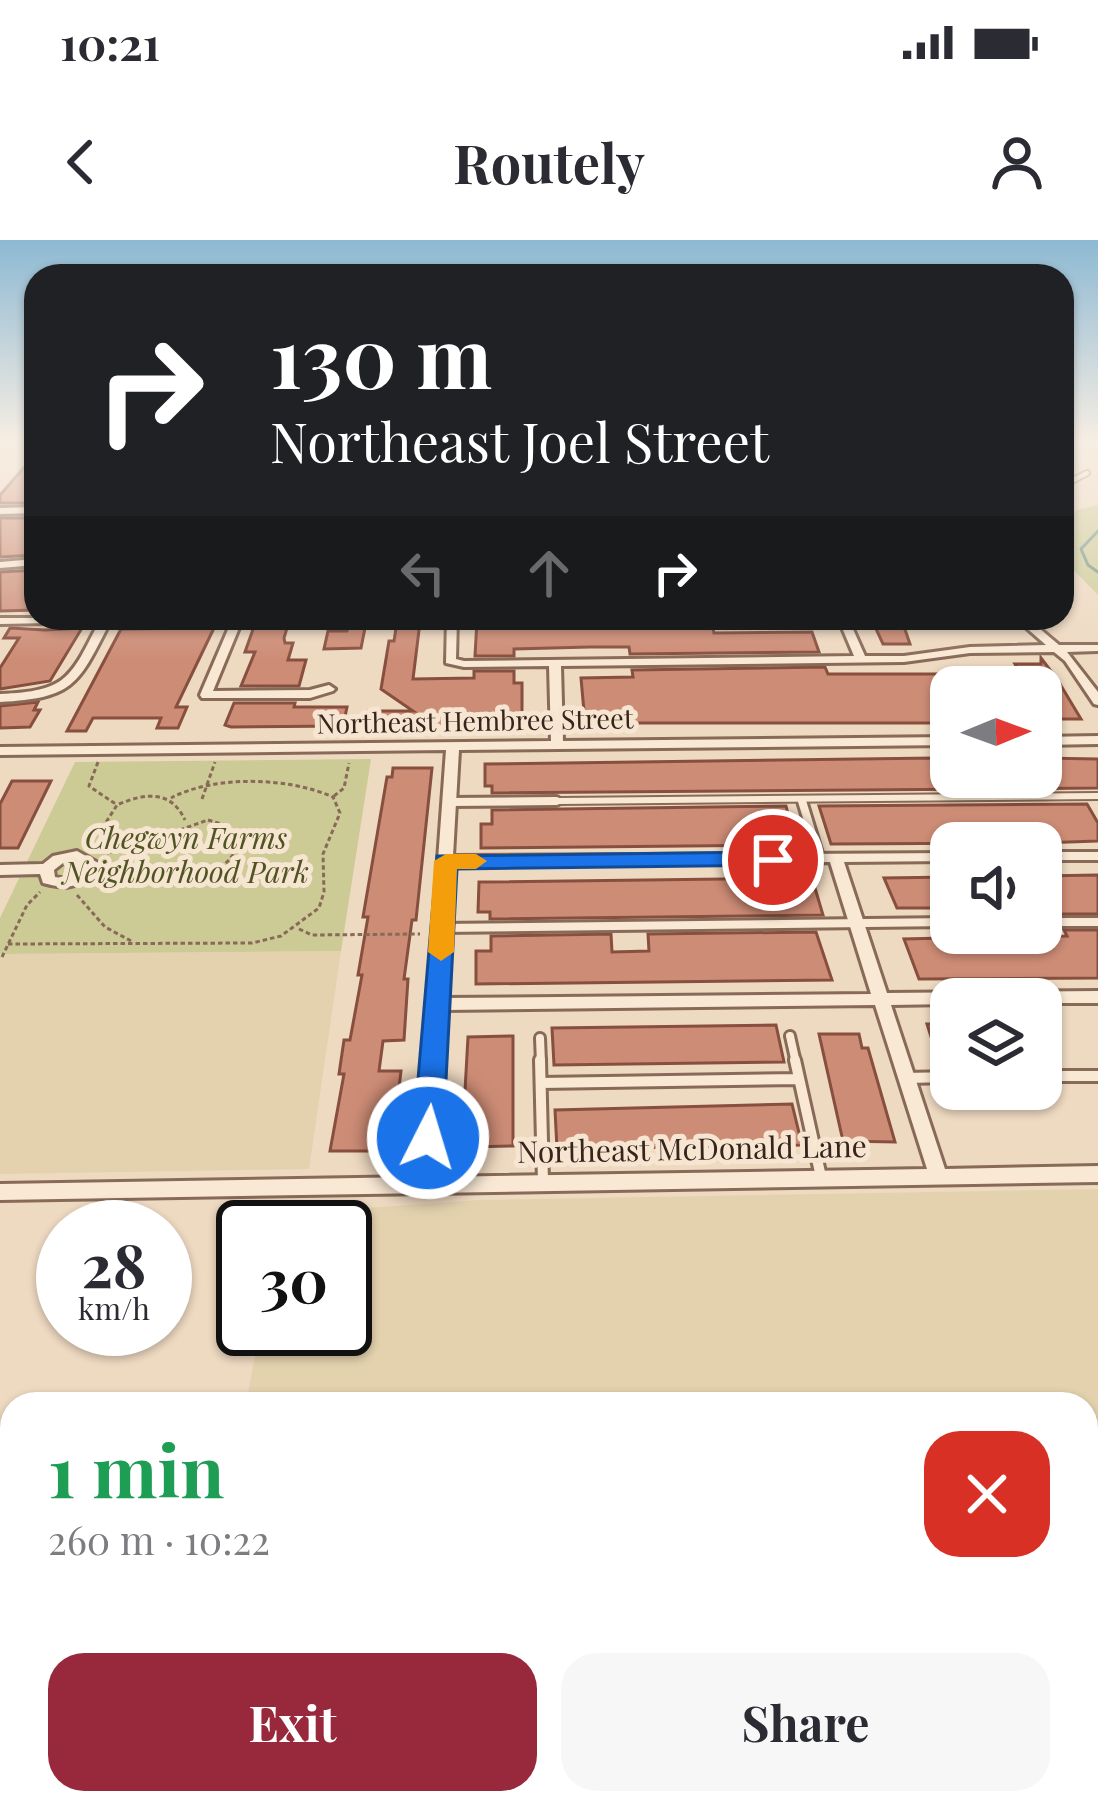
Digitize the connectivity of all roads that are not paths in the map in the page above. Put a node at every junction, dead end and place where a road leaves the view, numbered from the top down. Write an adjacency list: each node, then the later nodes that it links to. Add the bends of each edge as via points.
1 (100, 630): 11 (street, via 62,690)
2 (233, 630): 10 (street, via 206,695)
3 (451, 630): 9 (street, via 450,661)
4 (848, 630): 8 (street)
5 (1035, 630): 6 (street)
6 (1059, 649): 7 (street); 8 (street); 12 (street)
7 (1098, 649)
8 (861, 660): 9 (street)
9 (555, 663): 16 (street)
10 (329, 688)
11 (0, 698)
12 (1098, 701)
13 (1062, 740): 14 (street)
14 (1098, 740)
15 (930, 741): 16 (street, Northeast Hembree Street)
16 (557, 745): 17 (street, Northeast Hembree Street)
17 (453, 746): 18 (street, Northeast Hembree Street); 21 (street)
18 (0, 751)
19 (1098, 796): 20 (lane)
20 (802, 800): 21 (lane); 25 (lane)
21 (449, 802): 26 (street)
22 (1062, 856): 23 (street)
23 (1098, 856)
24 (930, 857): 25 (street)
25 (828, 859): 26 (street); 32 (street)
26 (446, 861): 33 (street)
27 (0, 869): 28 (street)
28 (50, 876): 28 (street, via 68,856 91,860 77,882)
29 (930, 922): 32 (lane)
30 (1062, 922): 31 (lane)
31 (1098, 922)
32 (857, 923): 33 (lane); 35 (street)
33 (442, 931): 36 (street)
34 (1098, 997): 35 (street)
35 (881, 999): 36 (street); 42 (street)
36 (439, 1004): 49 (street)
37 (790, 1036): 43 (lane)
38 (540, 1039): 44 (lane)
39 (1062, 1076): 40 (lane)
40 (1098, 1076)
41 (930, 1077): 42 (lane)
42 (906, 1078): 46 (street)
43 (799, 1079): 44 (lane); 47 (lane)
44 (541, 1083): 48 (lane)
45 (1098, 1174): 46 (street, Northeast McDonald Lane)
46 (938, 1175): 47 (street, Northeast McDonald Lane)
47 (821, 1178): 48 (street, Northeast McDonald Lane)
48 (543, 1182): 49 (street, Northeast McDonald Lane)
49 (424, 1183): 50 (street, Northeast McDonald Lane)
50 (0, 1192)

